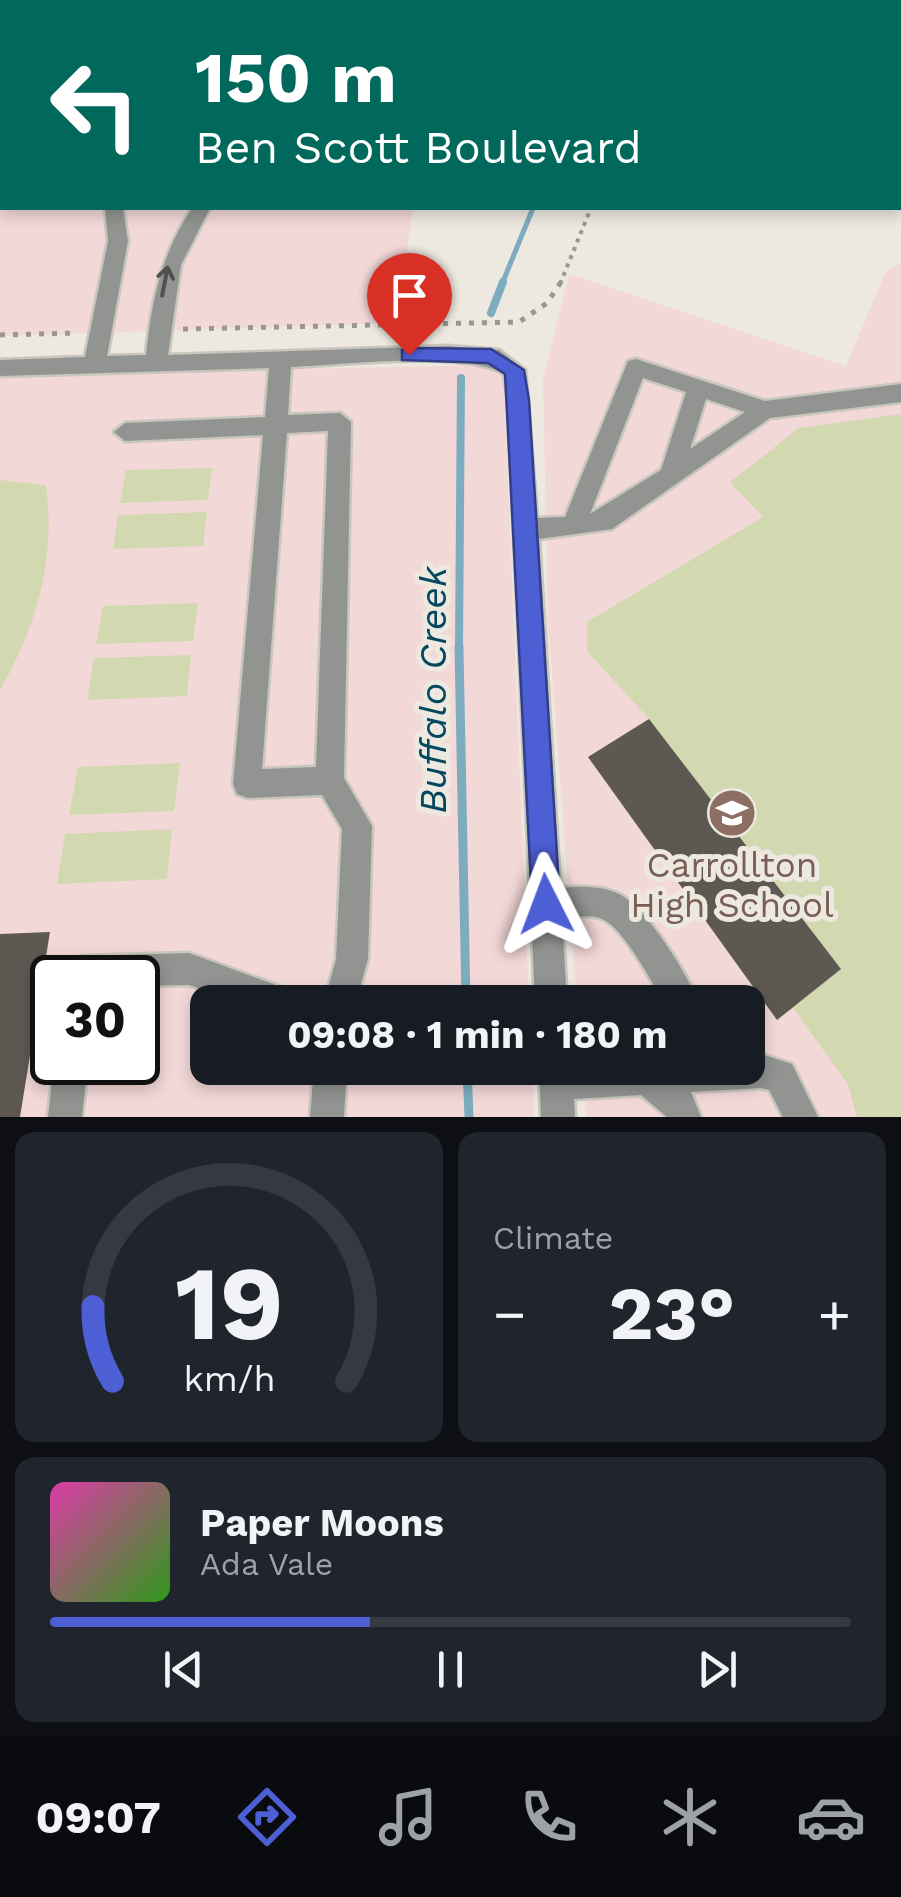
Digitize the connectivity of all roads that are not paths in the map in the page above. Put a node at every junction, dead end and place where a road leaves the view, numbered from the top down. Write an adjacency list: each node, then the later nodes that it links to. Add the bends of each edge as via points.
1 (114, 210): 5 (street, via 118,241)
2 (200, 210): 4 (street, one-way to 2, via 166,269)
3 (282, 359): 4 (street); 10 (street); 14 (street, via 477,355 514,370)
4 (156, 363): 5 (street)
5 (94, 365): 6 (street)
6 (0, 368)
7 (698, 388): 9 (street); 12 (street); 13 (street, via 636,367)
8 (901, 393): 9 (street)
9 (764, 410): 12 (street)
10 (275, 426): 11 (street); 15 (street, via 340,422); 15 (street, via 247,784)
11 (125, 432)
12 (671, 474): 13 (street, via 603,522)
13 (573, 527): 14 (street)
14 (525, 529): 16 (street)
15 (330, 782): 19 (street, via 356,826 352,959)
16 (546, 904): 20 (street); 21 (street, via 612,907)
17 (160, 970): 18 (street, via 189,969)
18 (233, 985)
19 (345, 985)
20 (550, 985)
21 (670, 985)
22 (765, 1072): 32 (street, via 780,1076)
23 (68, 1085): 28 (street)
24 (330, 1085): 29 (street)
25 (556, 1085): 30 (street)
26 (656, 1085): 31 (street)
27 (697, 1085): 31 (street)
28 (65, 1117)
29 (327, 1117)
30 (558, 1117)
31 (687, 1117)
32 (801, 1117)

